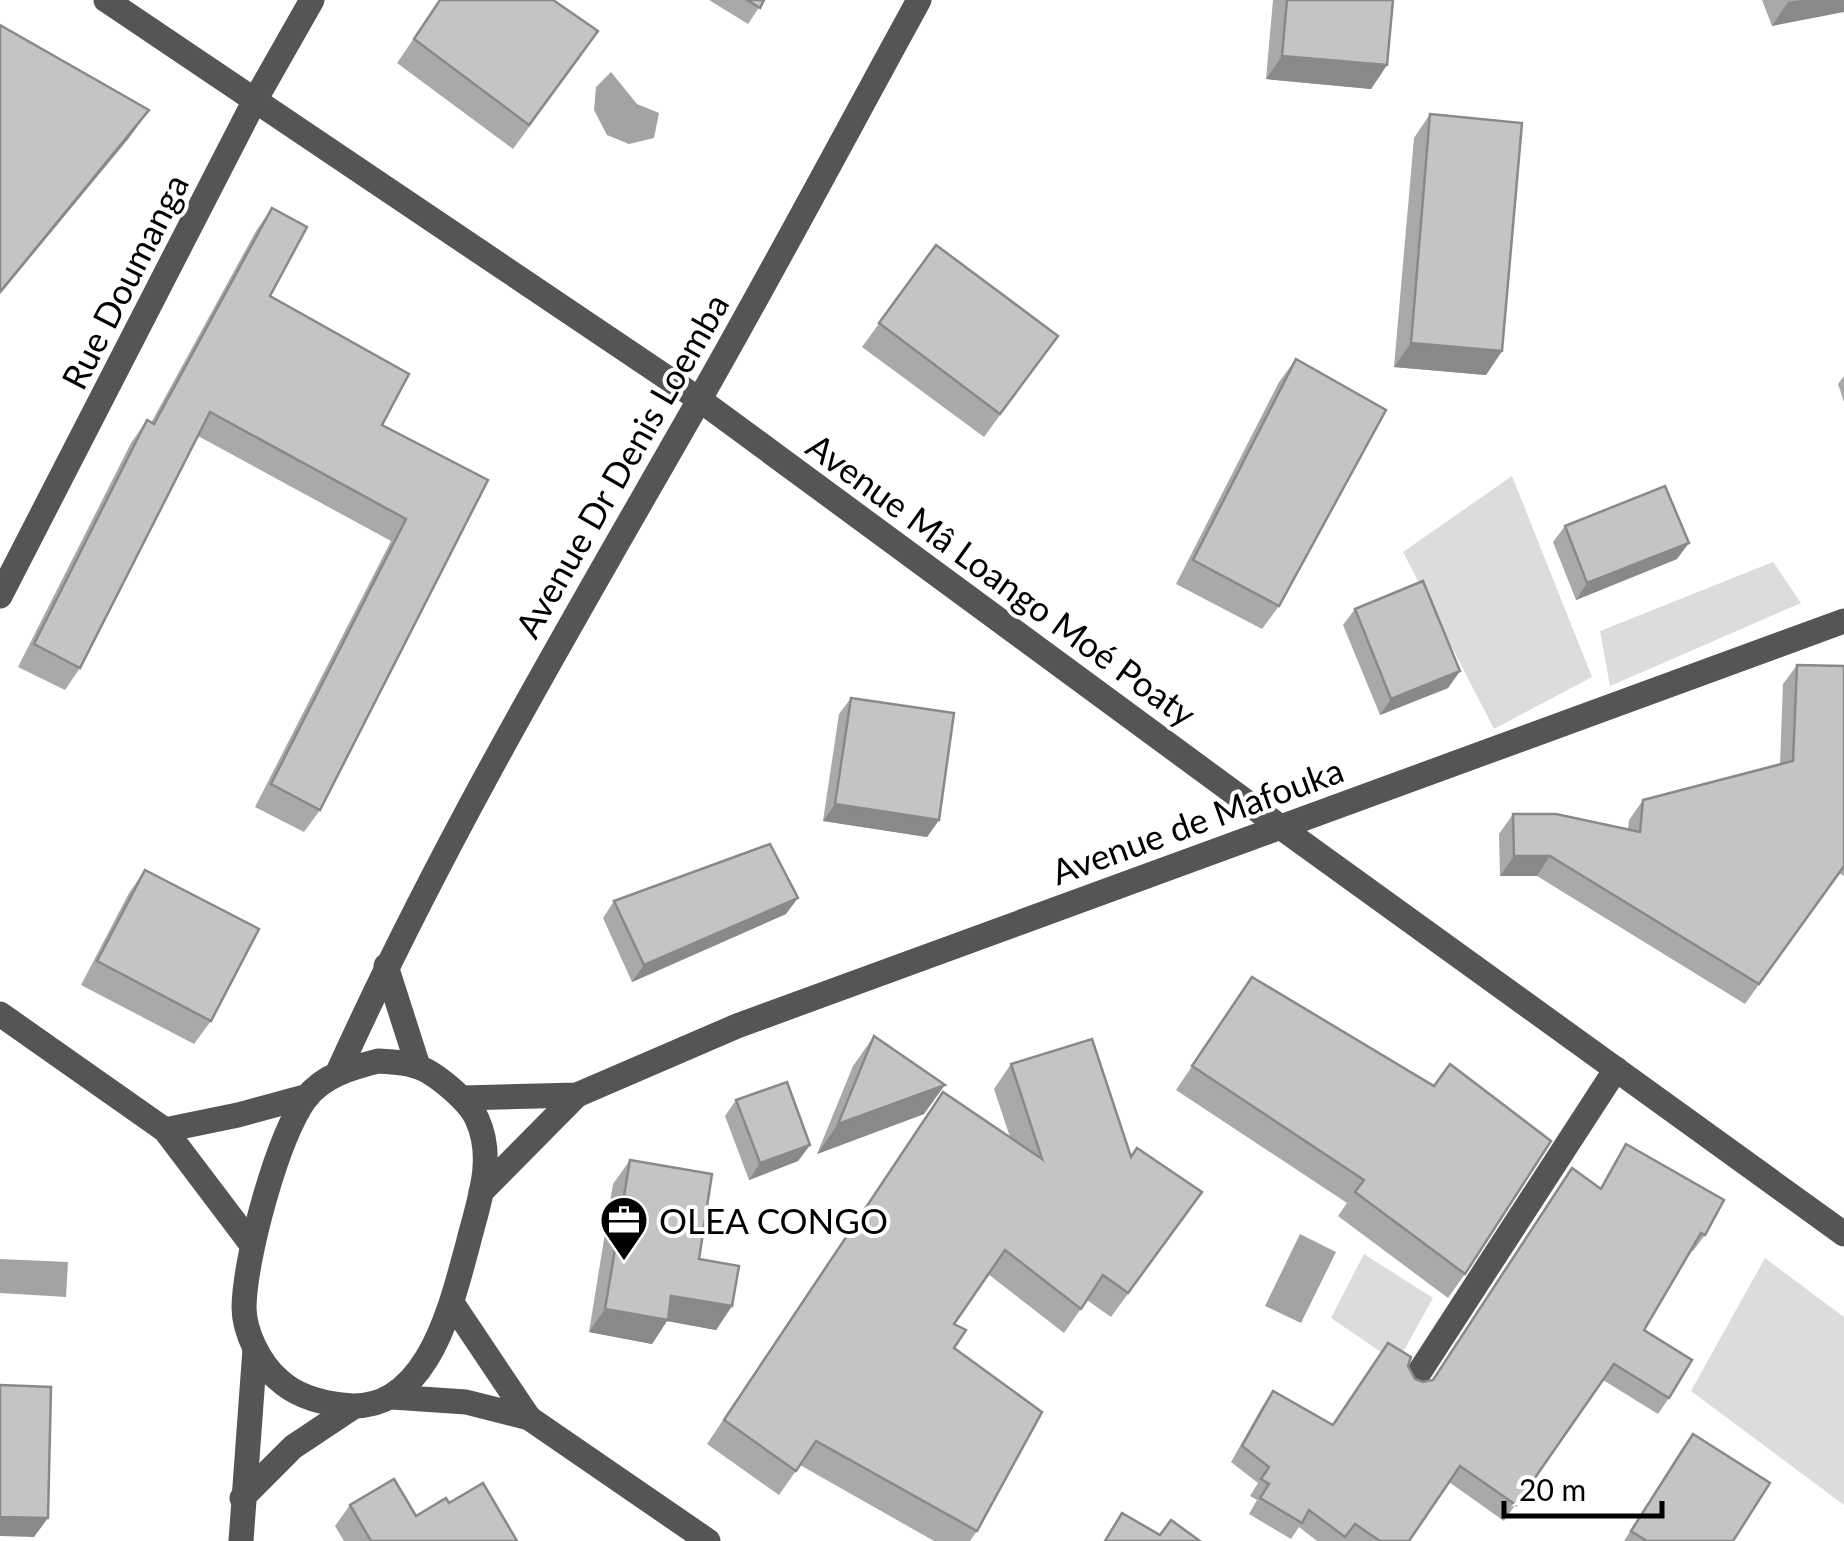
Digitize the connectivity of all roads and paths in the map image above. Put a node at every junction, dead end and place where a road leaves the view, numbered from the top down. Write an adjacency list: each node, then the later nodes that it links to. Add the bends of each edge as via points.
1 (106, 0): 4 (street, Avenue Mâ Loango Moé Poaty)
2 (312, 0): 4 (street, Rue Doumanga)
3 (919, 0): 5 (street, Avenue Dr Denis Loemba)
4 (254, 102): 5 (street, Avenue Mâ Loango Moé Poaty); 6 (street, Rue Doumanga)
5 (700, 400): 8 (street, Avenue Mâ Loango Moé Poaty); 9 (street, Avenue Dr Denis Loemba, via 524,704)
6 (0, 596)
7 (1844, 621): 8 (street, Avenue de Mafouka)
8 (1280, 826): 12 (street, Avenue Mâ Loango Moé Poaty); 14 (street, Avenue de Mafouka, via 737,1026)
9 (386, 966): 11 (street); 13 (street, Avenue Dr Denis Loemba)
10 (0, 1014): 17 (street)
11 (418, 1066): 13 (street, via 378,1061); 16 (street)
12 (1616, 1069): 19 (street, Avenue Mâ Loango Moé Poaty); 23 (street)
13 (340, 1070): 15 (street)
14 (577, 1094): 16 (street, Avenue de Mafouka); 18 (street, Avenue de Mafouka)
15 (308, 1096): 17 (street); 20 (street, via 288,1130)
16 (463, 1098): 18 (street, via 477,1119 487,1157)
17 (165, 1130): 20 (street)
18 (481, 1192): 21 (street)
19 (1844, 1234)
20 (252, 1245): 22 (street, via 244,1310)
21 (452, 1303): 24 (street, via 426,1363); 26 (street)
22 (255, 1349): 25 (street, via 278,1380 313,1401); 27 (street)
23 (1413, 1382)
24 (392, 1396): 25 (street); 26 (street, via 466,1402)
25 (353, 1406): 27 (street, via 292,1447)
26 (529, 1418): 29 (street)
27 (242, 1498): 28 (street)
28 (241, 1541)
29 (708, 1541)

